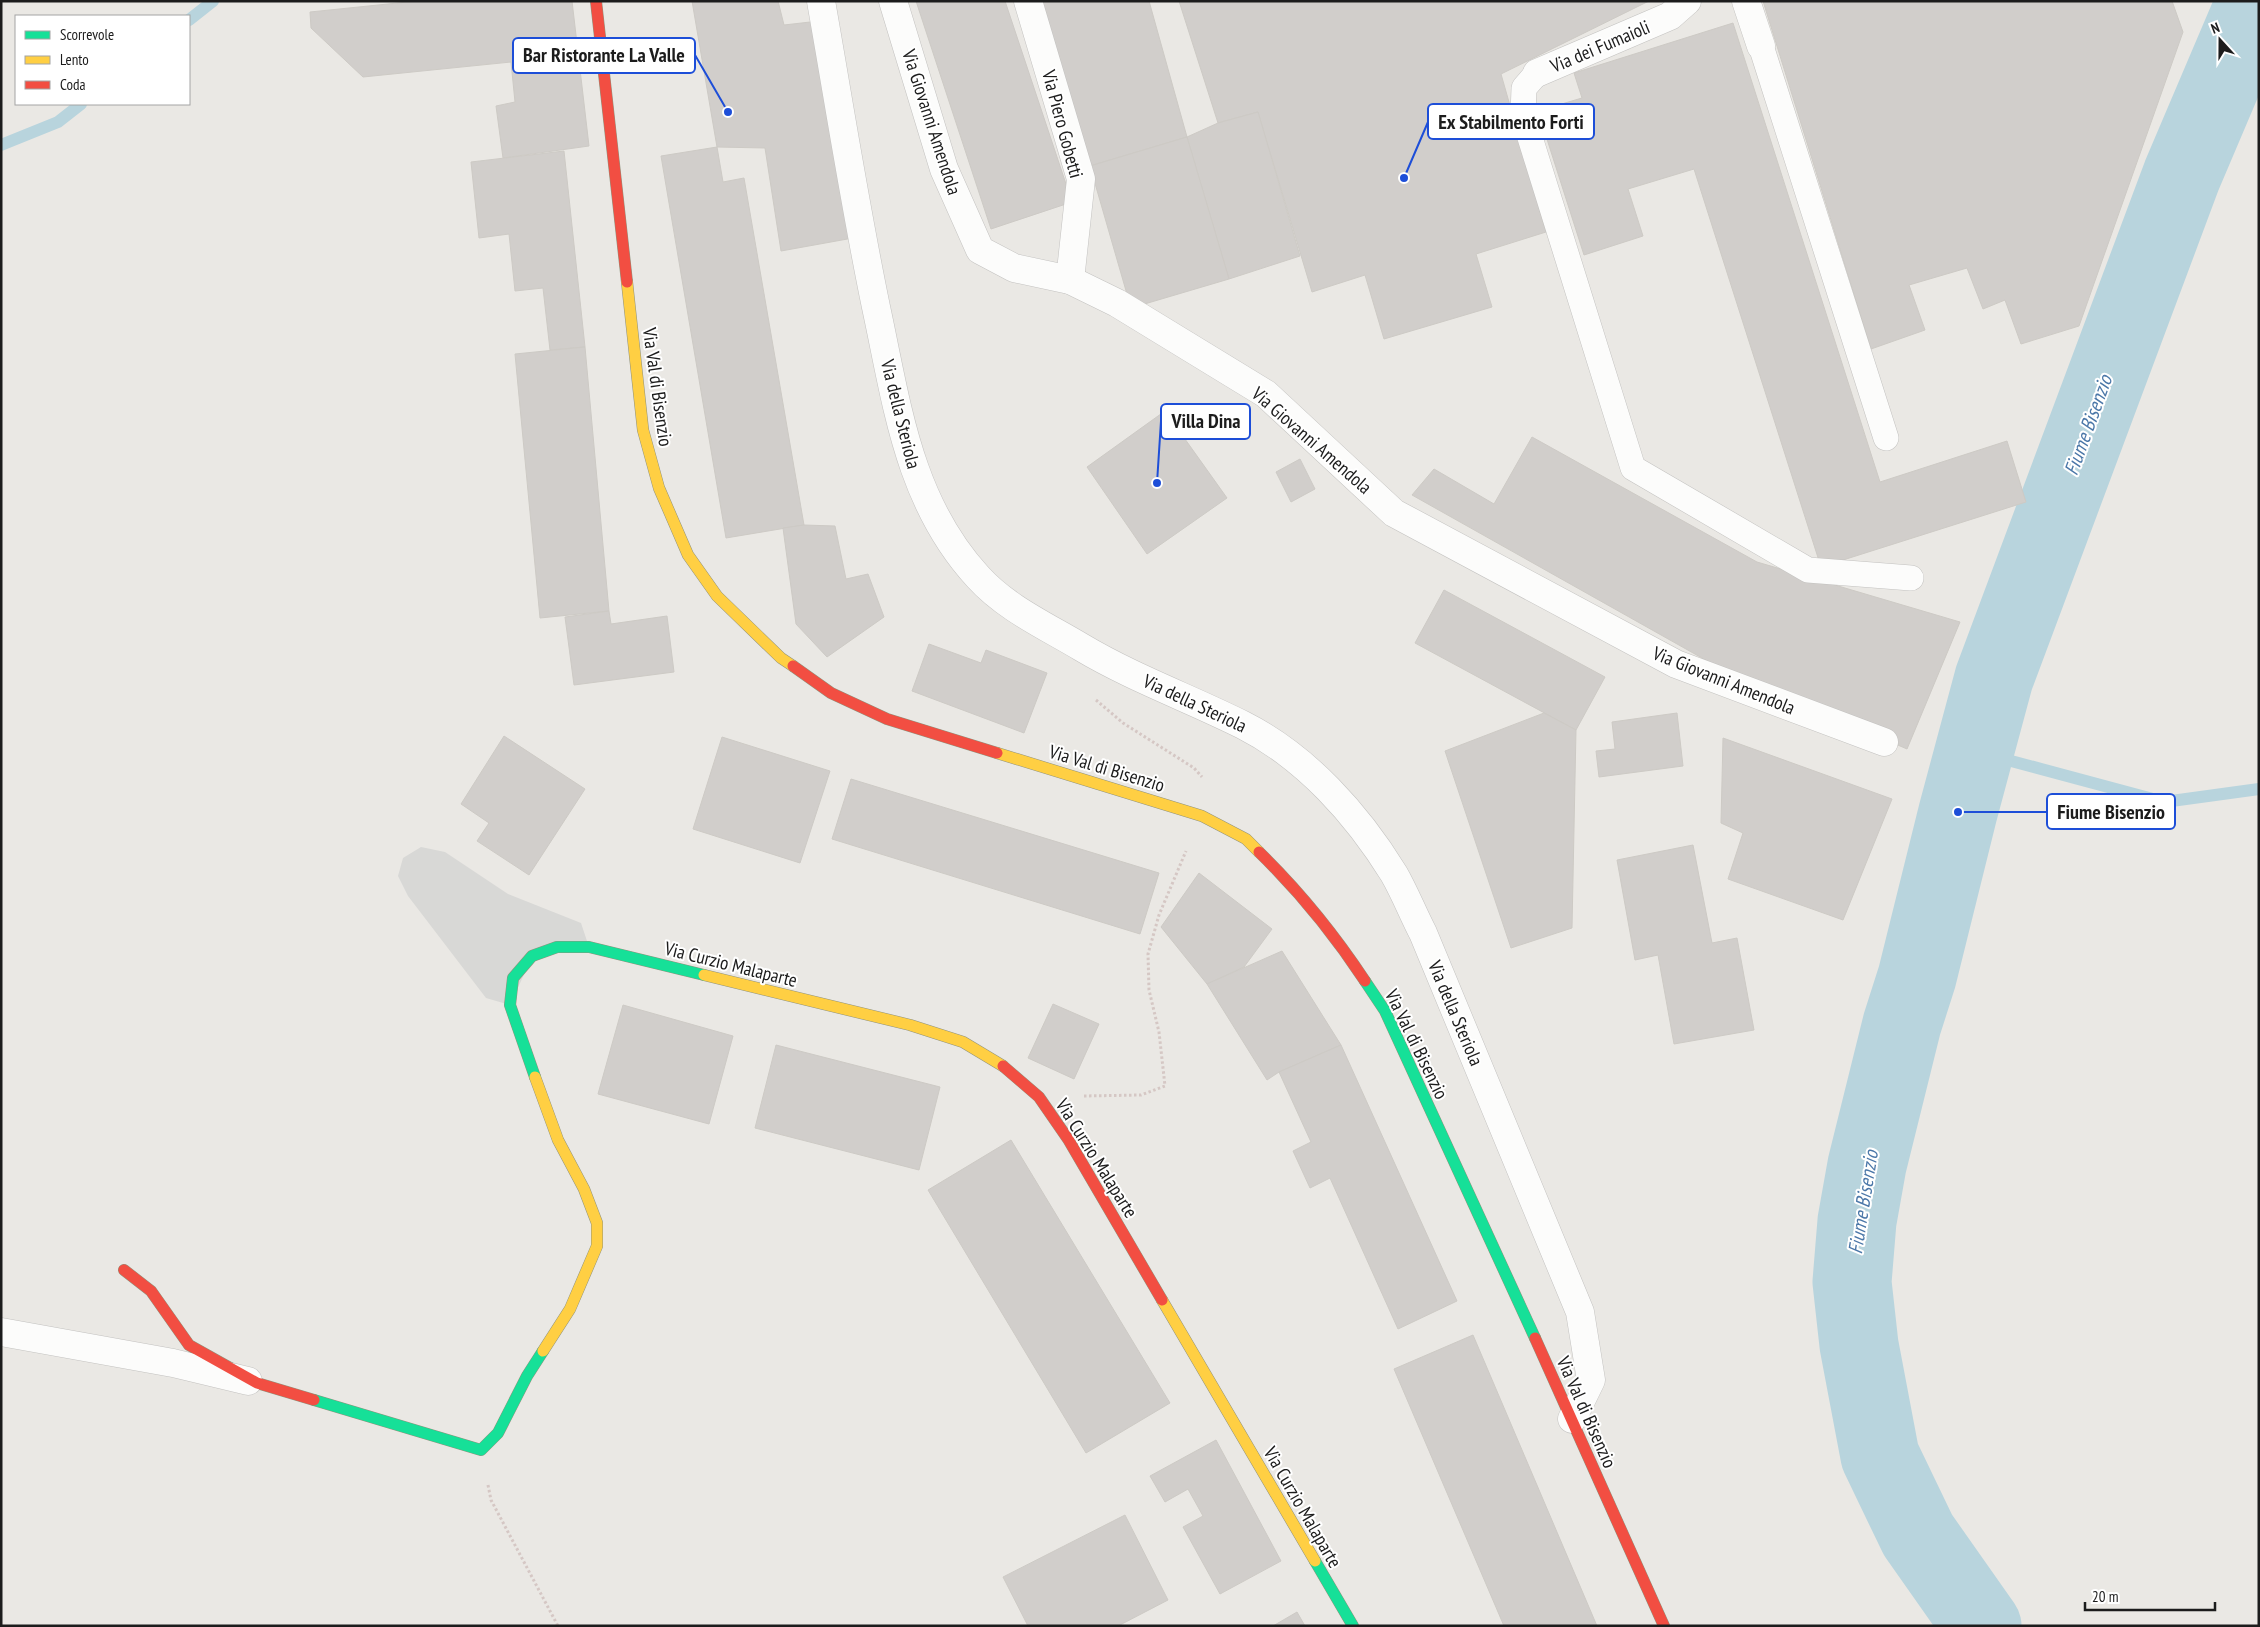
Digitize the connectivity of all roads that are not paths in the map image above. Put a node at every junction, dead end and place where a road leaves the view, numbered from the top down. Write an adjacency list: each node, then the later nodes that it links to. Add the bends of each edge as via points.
1 (596, 1): 16 (street, Via Val di Bisenzio, via 643,430 659,488 688,555 717,596 781,658 830,693 887,719 1202,816 1246,839 1285,877 1335,936 1385,1011)
2 (821, 1): 16 (street, Via della Steriola, via 864,249 905,444 921,488 944,533 979,579 1023,614 1103,660 1244,726 1293,755 1358,824 1395,876 1423,933 1580,1312 1591,1380)
3 (893, 1): 9 (street, Via Giovanni Amendola, via 944,169 980,250 1014,268)
4 (1028, 1): 9 (street, Via Piero Gobetti, via 1081,179)
5 (1688, 1): 8 (street, Via dei Fumaioli, via 1670,16)
6 (1746, 1): 7 (street)
7 (1760, 46): 10 (lane)
8 (1537, 73): 11 (lane, via 1524,88 1523,116 1633,468 1808,570)
9 (1070, 280): 12 (street, Via Giovanni Amendola, via 1117,303 1266,394 1394,512 1676,664)
10 (1886, 438)
11 (1911, 578)
12 (1884, 742)
13 (124, 1270): 15 (street, via 151,1291 189,1345)
14 (1, 1332): 15 (street)
15 (257, 1383): 17 (street, Via Curzio Malaparte, via 481,1450 498,1433 527,1376 570,1310 597,1246 597,1223 584,1189 558,1140 510,1005 513,978 532,956 557,947 588,947 900,1023 963,1042 1002,1064 1039,1097 1073,1148)
16 (1572, 1419): 18 (street, Via Val di Bisenzio)
17 (1353, 1626)
18 (1664, 1626)

